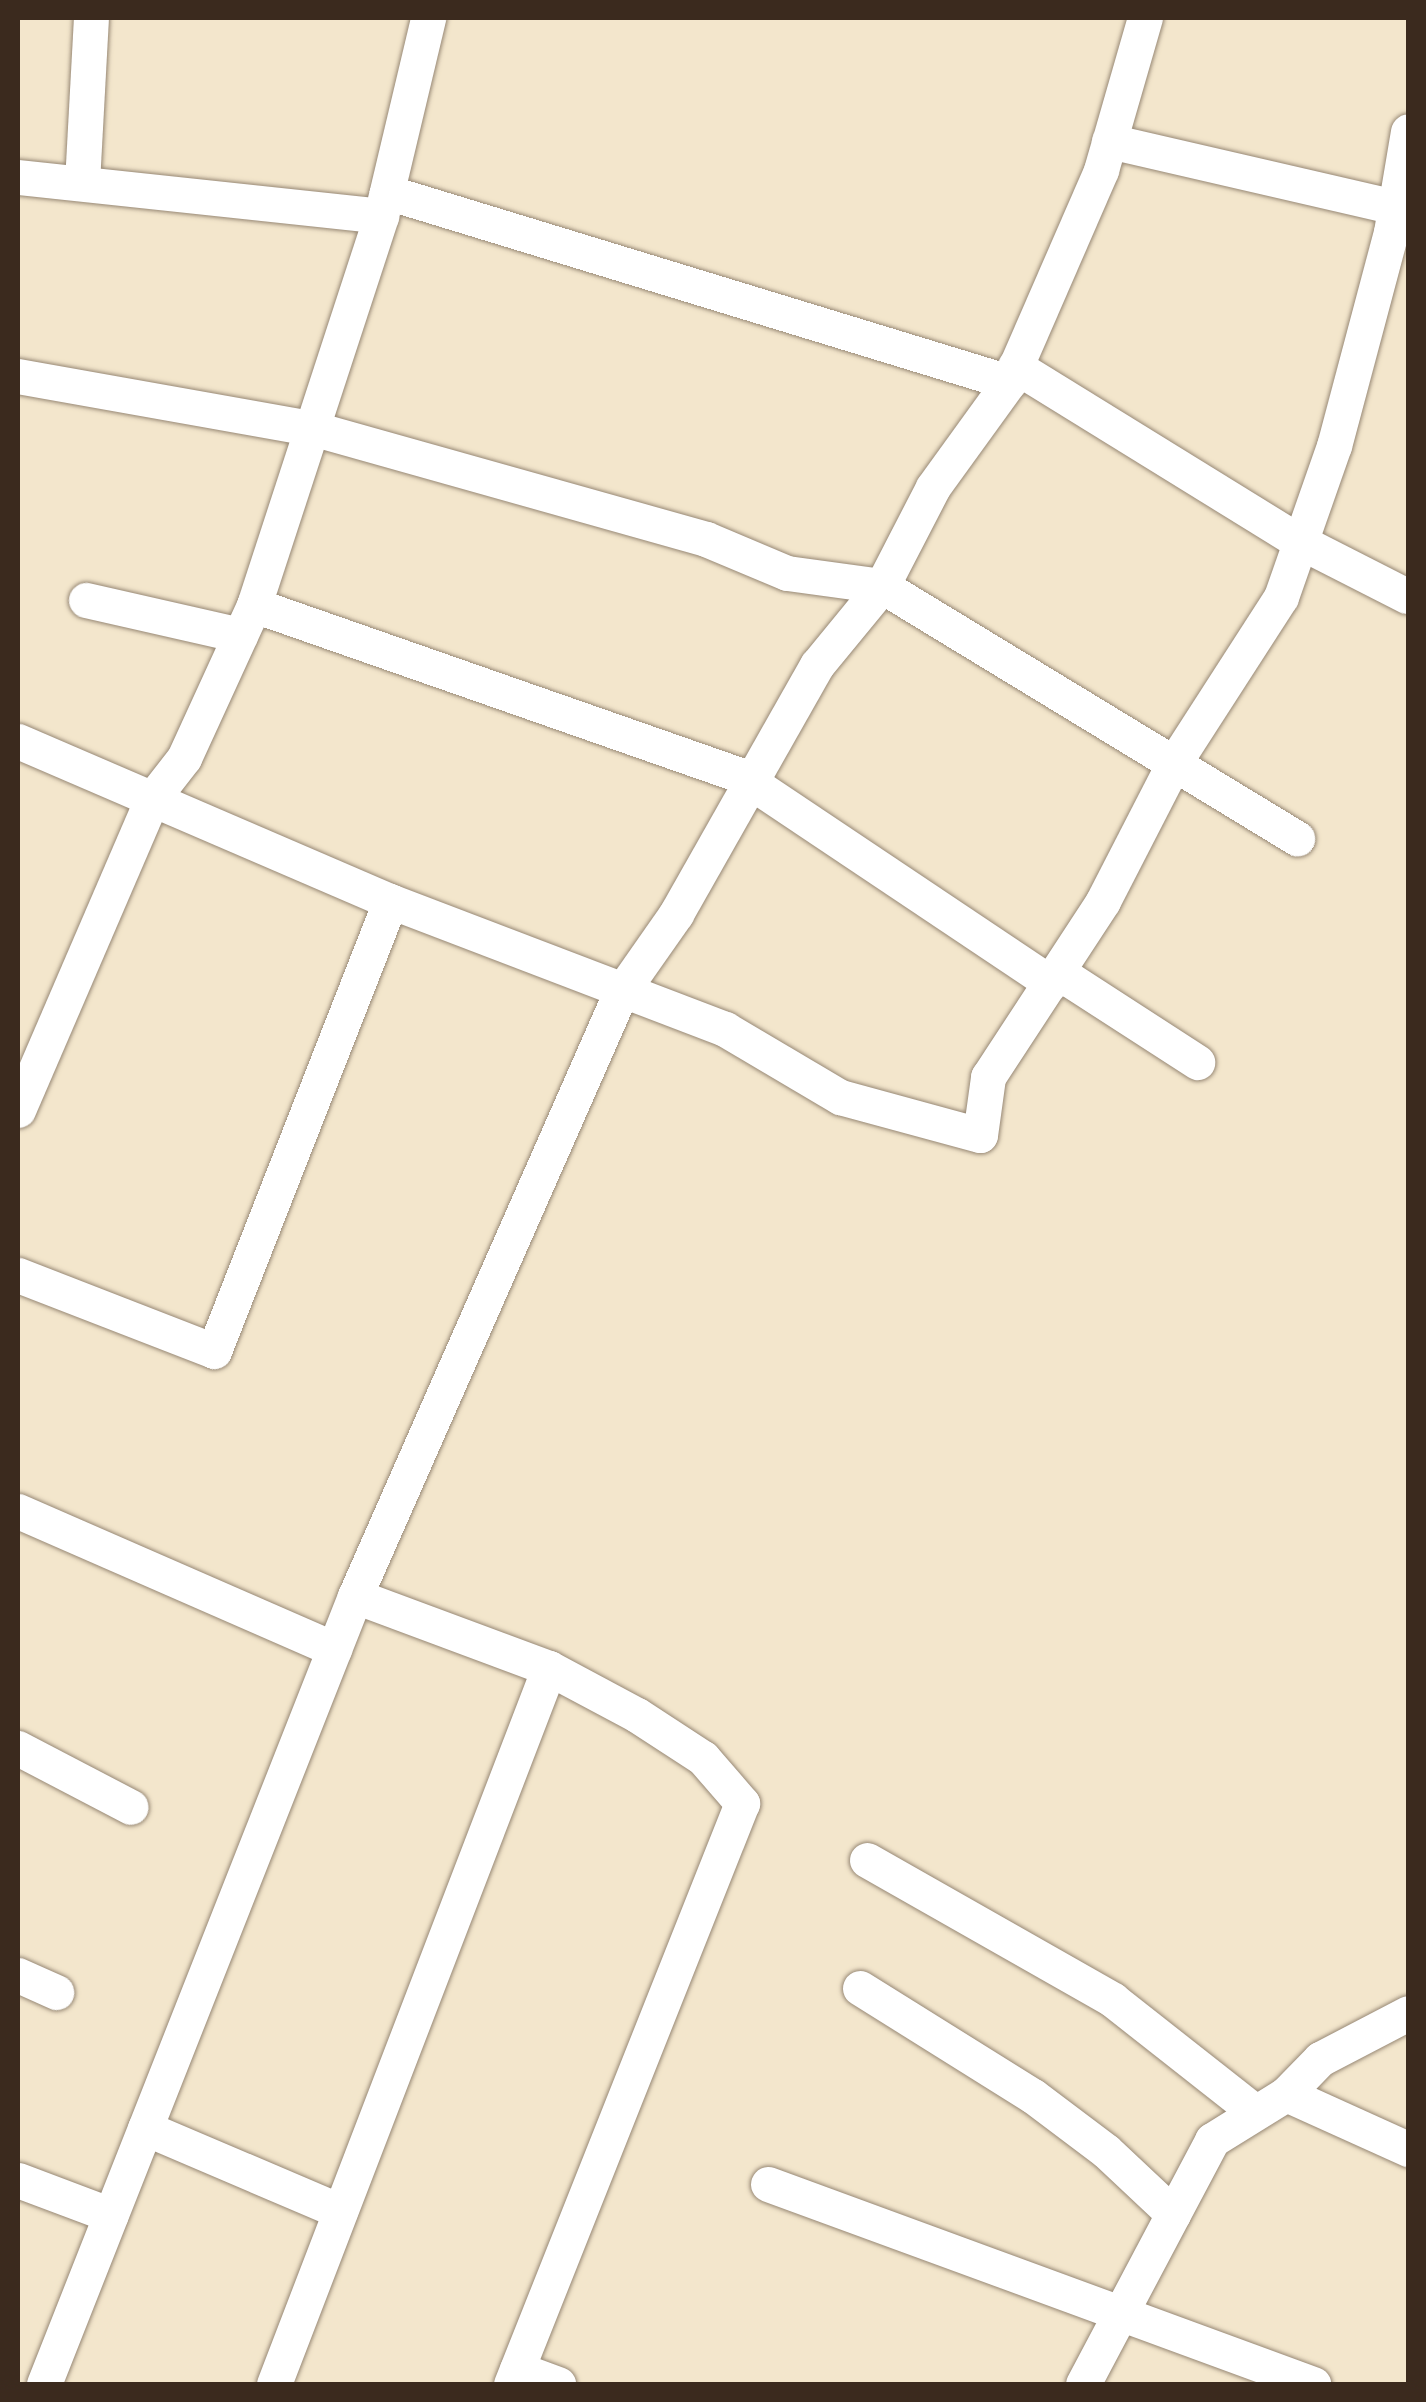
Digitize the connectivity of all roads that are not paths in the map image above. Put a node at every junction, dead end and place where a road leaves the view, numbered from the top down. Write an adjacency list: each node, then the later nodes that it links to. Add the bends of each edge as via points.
1 (91, 18): 7 (street)
2 (428, 18): 8 (street)
3 (1145, 18): 5 (street)
4 (1408, 131): 9 (street)
5 (1109, 140): 9 (street); 10 (street)
6 (18, 177): 7 (street)
7 (82, 184): 8 (street)
8 (384, 204): 10 (street); 12 (street)
9 (1395, 207): 13 (street, via 1334,446)
10 (1012, 374): 13 (street); 14 (street, via 932,487)
11 (18, 376): 12 (street)
12 (315, 429): 14 (street, via 706,539 787,573); 17 (street)
13 (1298, 540): 15 (street); 19 (street, via 1282,597)
14 (882, 586): 19 (street); 20 (street, via 817,665)
15 (1407, 596)
16 (86, 600): 17 (street)
17 (247, 620): 20 (street, via 586,717); 21 (street, via 184,758)
18 (18, 741): 21 (street)
19 (1174, 763): 22 (street); 24 (street)
20 (751, 782): 24 (street); 25 (street, via 676,914)
21 (152, 800): 23 (street); 27 (street)
22 (1297, 838)
23 (390, 901): 25 (street); 28 (street, via 214,1351)
24 (1055, 977): 25 (street, via 988,1077 980,1135 840,1098 725,1029); 26 (street)
25 (620, 994): 30 (street)
26 (1198, 1062)
27 (18, 1110)
28 (18, 1275)
29 (18, 1511): 31 (street)
30 (355, 1596): 31 (street); 32 (street)
31 (334, 1649): 42 (street)
32 (549, 1668): 46 (street); 50 (street, via 703,1758 742,1802)
33 (18, 1748): 34 (street)
34 (131, 1806)
35 (867, 1860): 41 (street, via 1113,2000)
36 (18, 1976): 38 (street)
37 (860, 1988): 47 (street, via 1033,2096)
38 (56, 1992)
39 (1408, 2012): 40 (street, via 1320,2059)
40 (1286, 2094): 41 (street); 43 (street)
41 (1253, 2110): 47 (street, via 1212,2140)
42 (145, 2128): 46 (street); 48 (street)
43 (1408, 2149)
44 (18, 2180): 48 (street)
45 (768, 2184): 49 (street)
46 (340, 2211): 52 (street)
47 (1173, 2214): 49 (street)
48 (111, 2215): 51 (street)
49 (1121, 2311): 54 (street); 55 (street)
50 (514, 2377): 53 (street)
51 (44, 2384)
52 (274, 2384)
53 (558, 2384)
54 (1083, 2384)
55 (1313, 2384)

